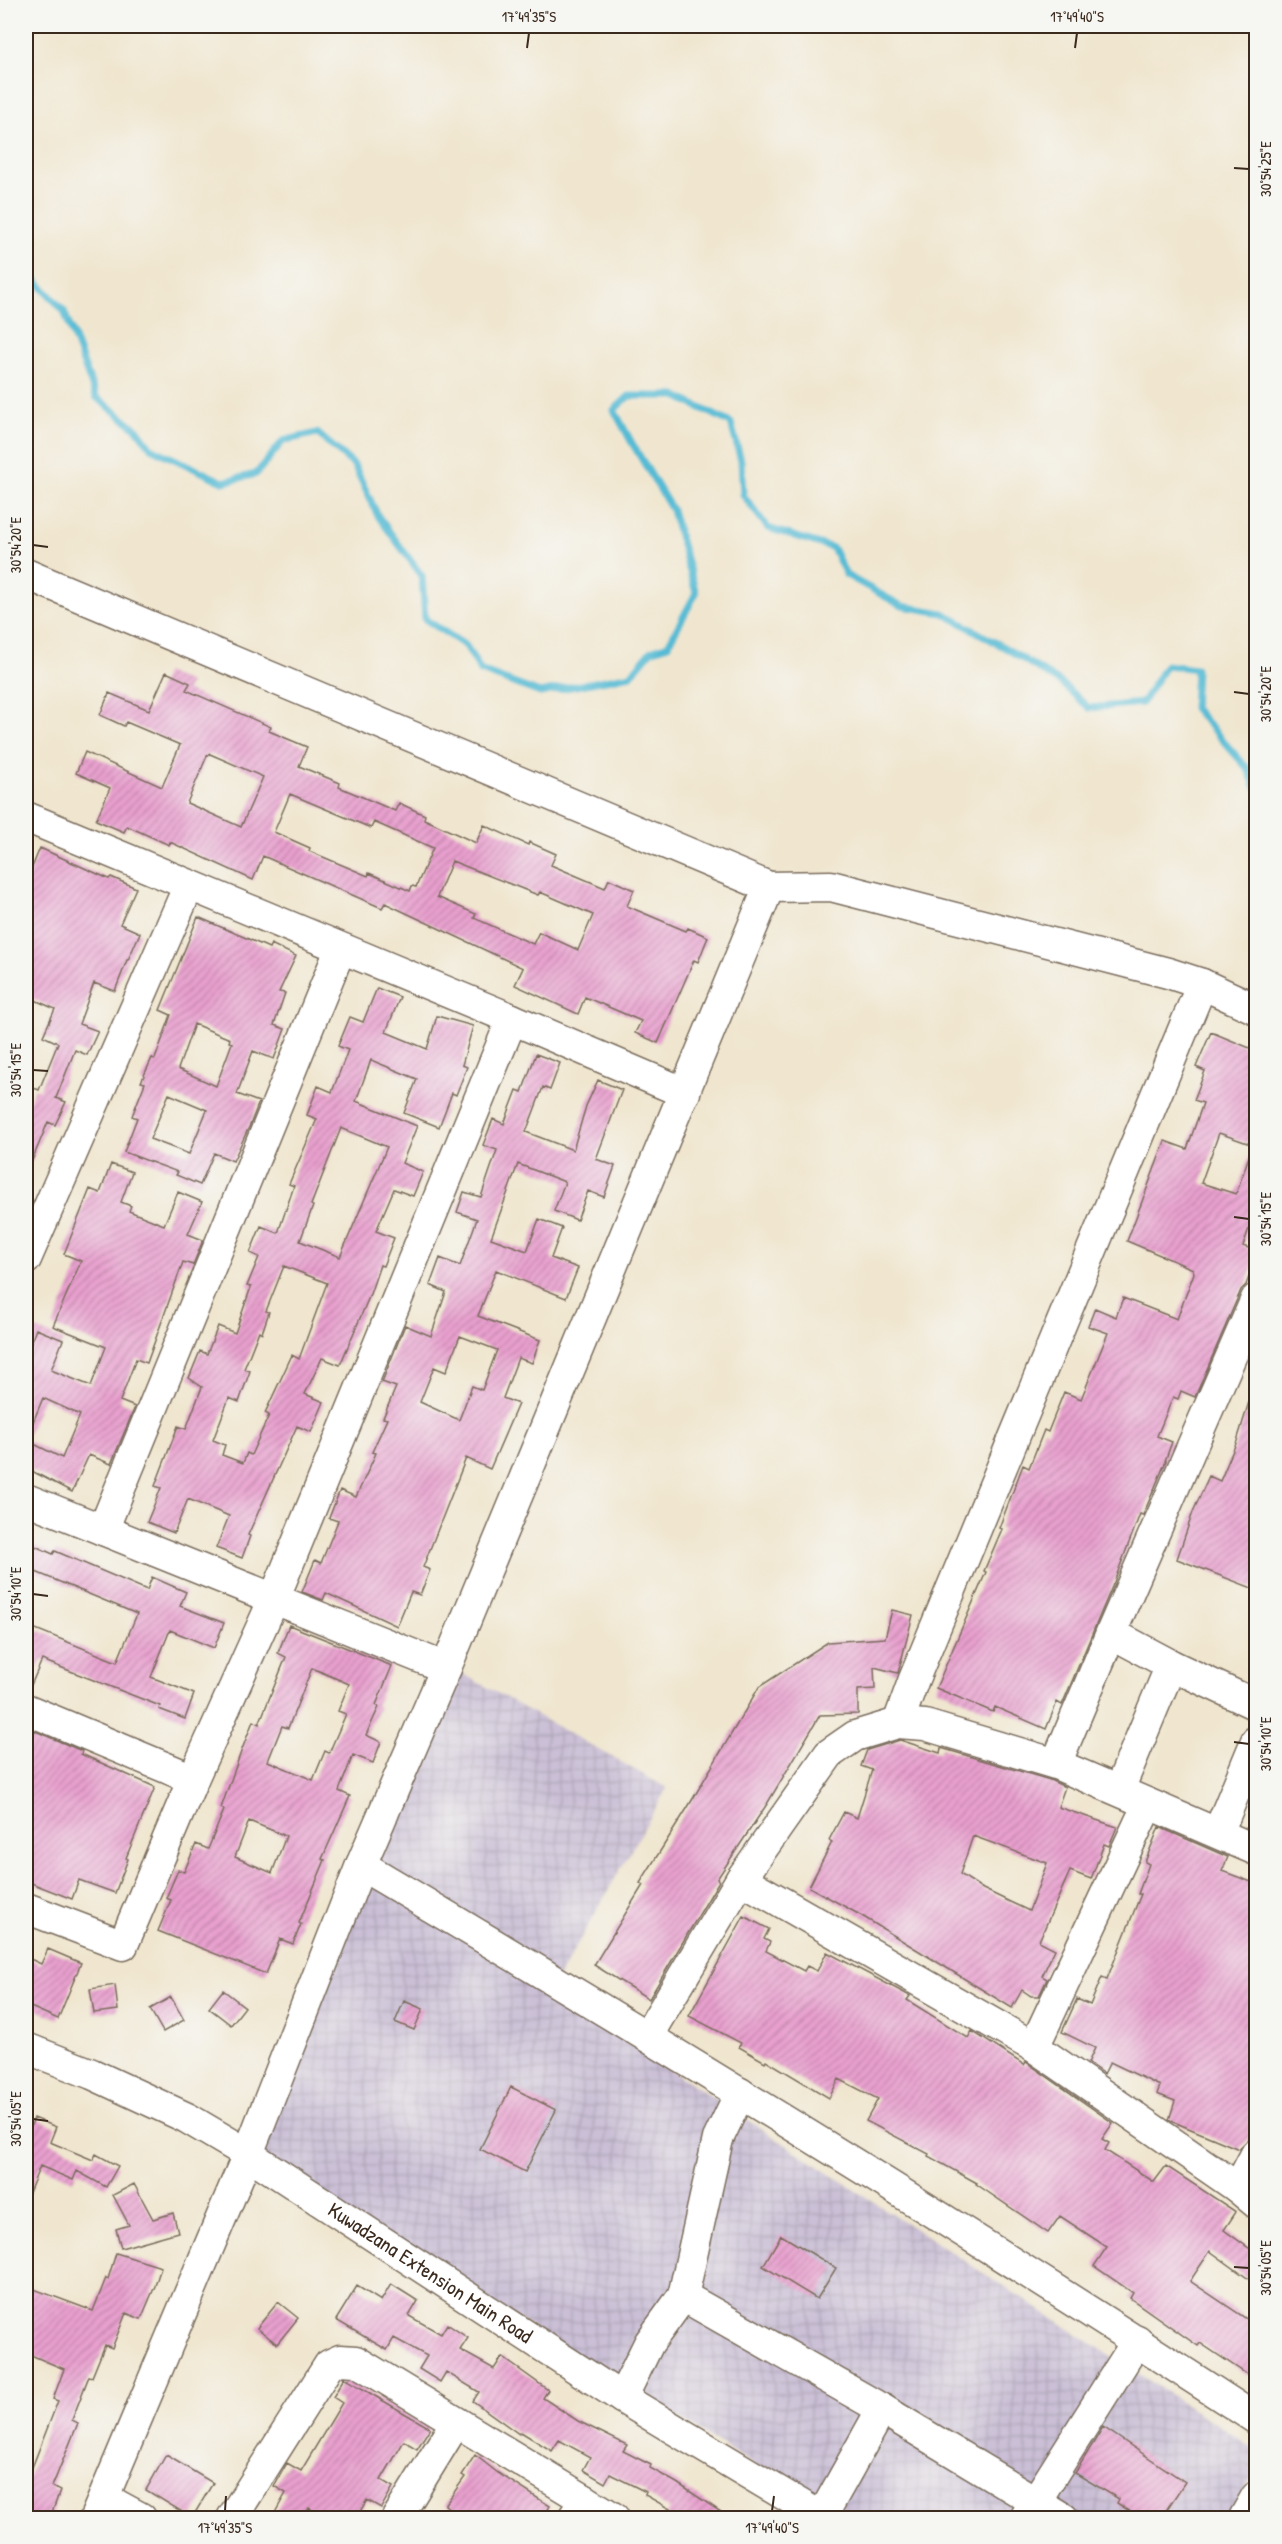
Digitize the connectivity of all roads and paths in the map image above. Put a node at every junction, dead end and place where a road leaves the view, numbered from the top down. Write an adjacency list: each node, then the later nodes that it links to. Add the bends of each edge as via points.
1 (26, 574): 4 (street)
2 (26, 818): 3 (street)
3 (189, 885): 5 (street); 10 (street)
4 (769, 887): 6 (street, via 831,886); 9 (street)
5 (340, 950): 8 (street); 13 (street)
6 (1202, 984): 7 (street); 20 (street)
7 (1257, 1009)
8 (512, 1019): 9 (street); 14 (street)
9 (685, 1093): 17 (street)
10 (26, 1259)
11 (1257, 1299): 15 (street)
12 (26, 1499): 13 (street)
13 (102, 1530): 14 (street)
14 (274, 1599): 17 (street); 23 (street)
15 (1111, 1633): 16 (street); 22 (street)
16 (1172, 1665): 18 (street); 24 (street)
17 (446, 1668): 28 (street)
18 (1257, 1705)
19 (26, 1709): 23 (street)
20 (898, 1723): 22 (street, via 925,1725); 29 (street, via 855,1736 829,1754)
21 (1257, 1741): 26 (street)
22 (1056, 1764): 24 (street)
23 (193, 1779): 30 (street, via 123,1945)
24 (1119, 1790): 25 (street)
25 (1148, 1804): 26 (street); 32 (street)
26 (1218, 1833): 27 (street)
27 (1257, 1850)
28 (361, 1865): 31 (street); 35 (street)
29 (741, 1879): 31 (street); 32 (street)
30 (26, 1908)
31 (648, 2036): 34 (street)
32 (1034, 2047): 37 (street)
33 (26, 2048): 35 (street, Kuwadzana Extension Main Road, via 187,2118)
34 (740, 2093): 38 (street, via 718,2139); 39 (street)
35 (248, 2154): 40 (street, Kuwadzana Extension Main Road); 45 (street)
36 (1257, 2154): 37 (street)
37 (1247, 2195)
38 (683, 2296): 40 (street, via 649,2343); 41 (street)
39 (1137, 2341): 42 (street); 47 (street)
40 (622, 2398): 52 (street, Kuwadzana Extension Main Road)
41 (882, 2409): 47 (street); 52 (street)
42 (1257, 2419)
43 (456, 2422): 46 (street); 49 (street, via 356,2361 340,2360 329,2365); 50 (street)
44 (1257, 2497): 54 (street)
45 (99, 2508): 48 (street)
46 (579, 2509): 51 (street)
47 (1030, 2510): 53 (street)
48 (141, 2518)
49 (232, 2518)
50 (397, 2518)
51 (614, 2518)
52 (822, 2518)
53 (1063, 2518)
54 (1244, 2518)

